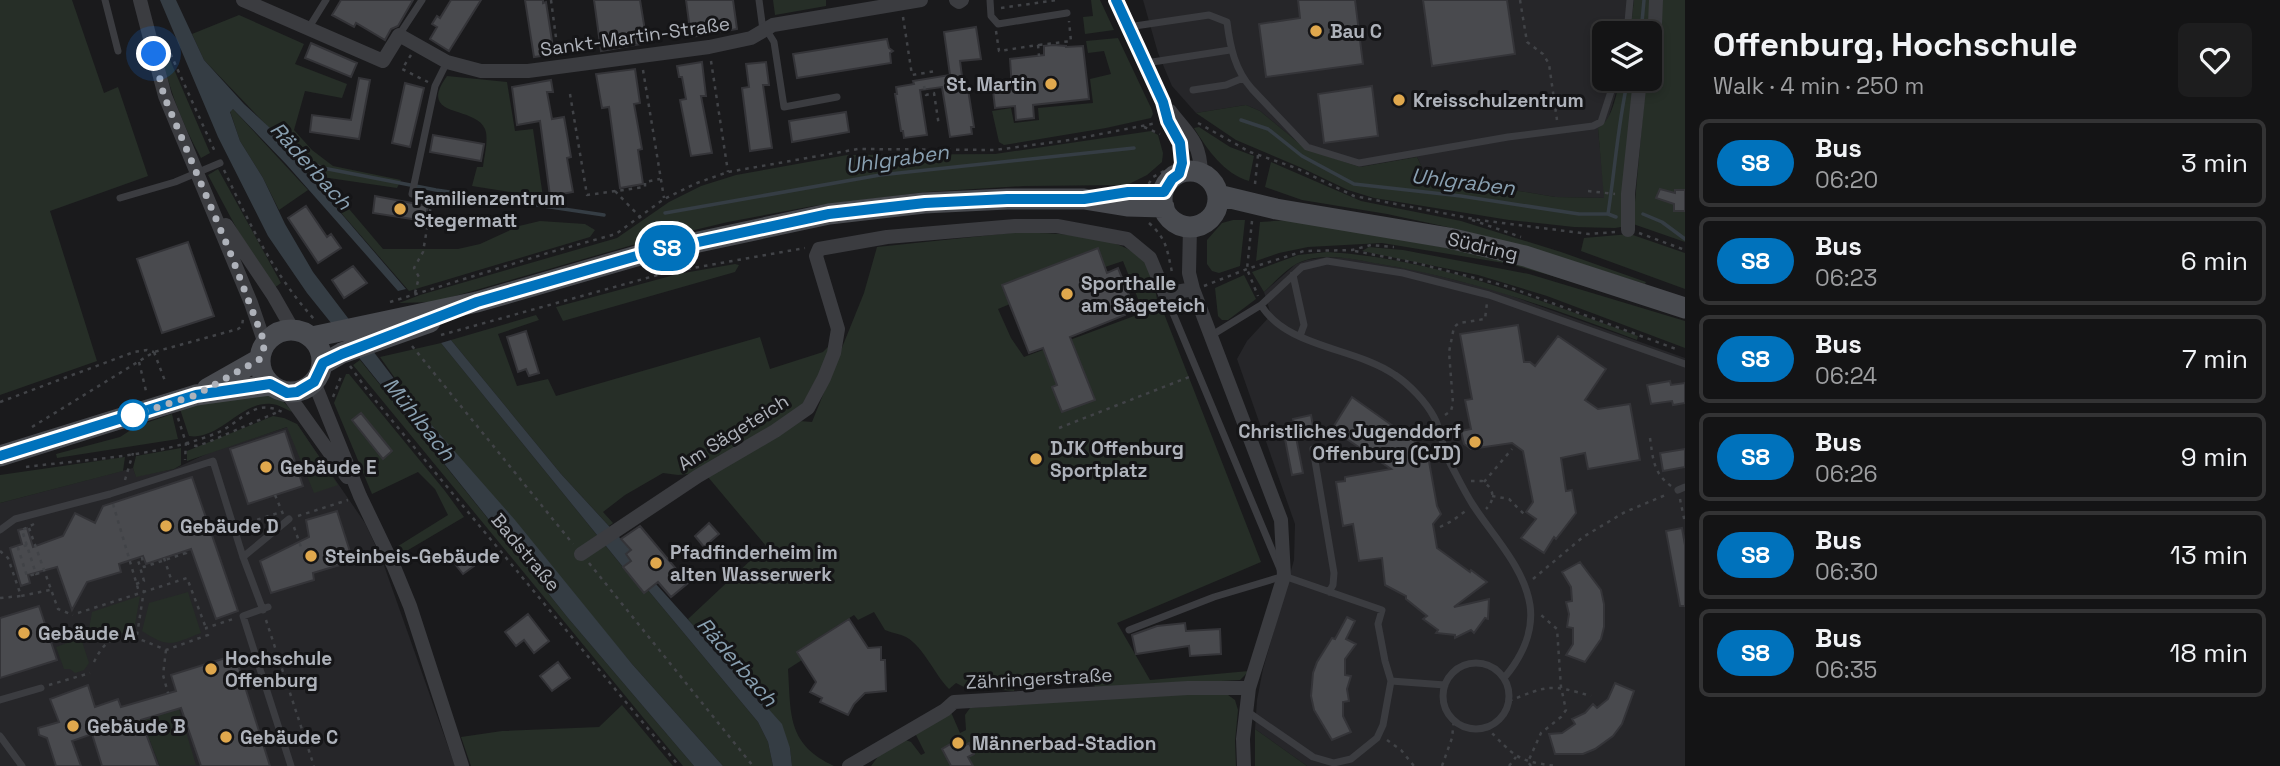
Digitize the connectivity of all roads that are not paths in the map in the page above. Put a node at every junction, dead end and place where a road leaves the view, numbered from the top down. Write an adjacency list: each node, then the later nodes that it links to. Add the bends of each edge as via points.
1 (105, 0): 22 (lane)
2 (140, 0): 32 (street, via 164,96)
3 (243, 0): 18 (street)
4 (326, 0): 18 (lane)
5 (422, 0): 20 (lane)
6 (759, 0): 19 (lane)
7 (921, 0): 19 (street, Sankt-Martin-Straße, via 773,24)
8 (956, 0): 9 (street)
9 (962, 0)
10 (990, 0): 14 (lane, via 998,24)
11 (1116, 0): 17 (street)
12 (1630, 0): 15 (lane)
13 (1656, 0): 16 (street)
14 (1068, 13)
15 (1628, 21)
16 (1655, 21)
17 (1128, 27): 21 (lane, via 1209,15 1227,22); 24 (street)
18 (308, 29): 20 (street, via 383,61)
19 (765, 30): 23 (street, Sankt-Martin-Straße, via 751,38 709,47 528,71 481,71); 29 (lane, via 774,42 784,107)
20 (399, 35): 23 (street, Sankt-Martin-Straße)
21 (1230, 50): 24 (lane); 25 (lane)
22 (118, 51)
23 (447, 62): 35 (lane, via 435,86)
24 (1145, 63): 30 (street)
25 (1243, 78): 26 (lane); 27 (lane, via 1307,147 1359,163 1593,126 1601,122)
26 (1194, 90)
27 (1611, 91)
28 (1639, 91): 41 (street)
29 (837, 97)
30 (1163, 102): 33 (street, via 1180,143); 34 (street, via 1196,143)
31 (220, 163): 32 (lane)
32 (196, 174): 36 (lane); 38 (street)
33 (1179, 174): 34 (street); 37 (street)
34 (1201, 174): 39 (street, via 1212,181)
35 (413, 189)
36 (120, 198)
37 (1164, 199): 40 (street, via 1172,220); 48 (street, via 1128,192 1084,199 938,202 829,214 647,253)
38 (210, 201): 47 (street, via 273,295); 51 (street, via 251,303)
39 (1217, 201): 40 (street, via 1208,221); 46 (street, Südring, via 1449,238 1525,256)
40 (1190, 227): 43 (street, via 1189,273)
41 (1628, 230)
42 (1293, 275): 45 (lane); 50 (lane, via 1304,325); 52 (lane, via 1303,267 1327,261 1403,273 1489,296)
43 (1194, 289): 44 (street); 49 (street)
44 (1165, 295): 61 (street, Am Sägeteich, via 1150,258 1127,239 1057,226 887,237 819,249 816,256 838,329 834,353 807,408); 63 (lane)
45 (1261, 305): 49 (lane); 50 (lane, via 1275,323)
46 (1685, 308)
47 (313, 332): 48 (street); 51 (street, via 272,336); 53 (street)
48 (367, 334): 53 (street)
49 (1212, 335): 63 (street, via 1281,520)
50 (1300, 336): 66 (lane, via 1378,364 1412,390 1435,418 1447,458 1525,586 1530,612 1523,649)
51 (262, 351): 54 (street, via 262,373); 55 (street)
52 (1685, 364)
53 (331, 365): 54 (street, via 297,392); 58 (street)
54 (279, 388): 55 (street); 58 (street)
55 (196, 395): 57 (street)
56 (1313, 449): 64 (lane, via 1334,573)
57 (0, 456)
58 (360, 496): 76 (street, via 410,606)
59 (289, 519): 62 (lane)
60 (0, 530): 62 (lane, via 15,519 213,461)
61 (581, 554)
62 (243, 557): 75 (lane, via 265,608 243,616)
63 (1284, 576): 64 (lane); 65 (lane); 70 (street)
64 (1329, 592): 67 (lane, via 1382,610 1379,633)
65 (1129, 630)
66 (1504, 678): 68 (lane, via 1488,665 1467,664); 68 (lane, via 1509,701 1502,717 1486,727 1469,728 1454,720 1444,704)
67 (1391, 681): 68 (lane); 72 (lane, via 1379,735 1351,760 1334,763 1313,757)
68 (1445, 685)
69 (41, 688): 71 (lane)
70 (1249, 688): 72 (street); 77 (street, Zähringerstraße, via 954,702)
71 (0, 700)
72 (1245, 710): 78 (street)
73 (0, 736): 74 (lane)
74 (22, 766)
75 (292, 766)
76 (462, 766)
77 (849, 766)
78 (1244, 766)

